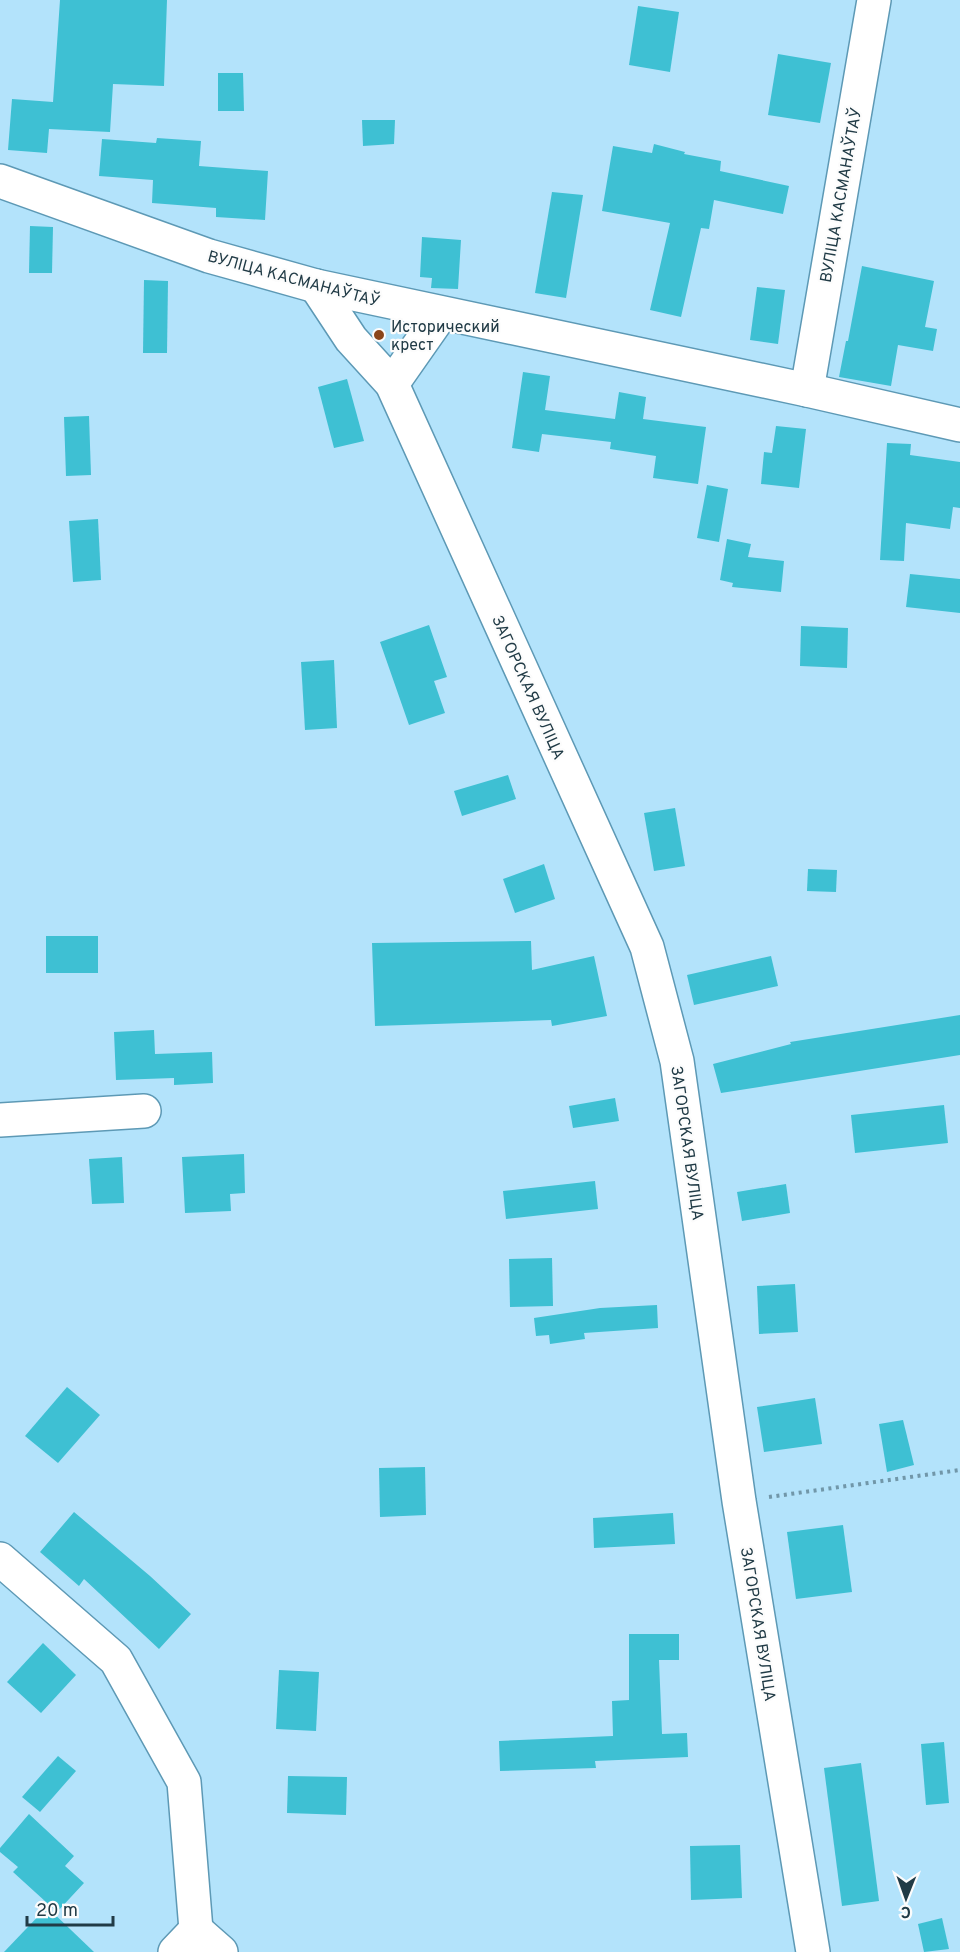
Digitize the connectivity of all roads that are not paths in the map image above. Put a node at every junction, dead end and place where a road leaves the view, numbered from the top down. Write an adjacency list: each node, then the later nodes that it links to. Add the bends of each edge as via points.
1 (874, 0): 6 (street, ВУЛІЦА КАСМАНАЎТАЎ)
2 (0, 181): 3 (street, ВУЛІЦА КАСМАНАЎТАЎ, via 209,256)
3 (316, 286): 4 (street, ВУЛІЦА КАСМАНАЎТАЎ); 5 (street, ЗАГОРСКАЯ ВУЛІЦА, via 351,339)
4 (441, 314): 5 (street); 6 (street, ВУЛІЦА КАСМАНАЎТАЎ)
5 (392, 384): 13 (street, ЗАГОРСКАЯ ВУЛІЦА, via 647,947 677,1061 739,1501)
6 (807, 390): 7 (street, ВУЛІЦА КАСМАНАЎТАЎ)
7 (960, 425)
8 (144, 1111): 9 (street)
9 (0, 1119)
10 (0, 1559): 11 (street, via 116,1660 184,1782)
11 (185, 1941): 12 (street)
12 (221, 1952)
13 (813, 1952)

